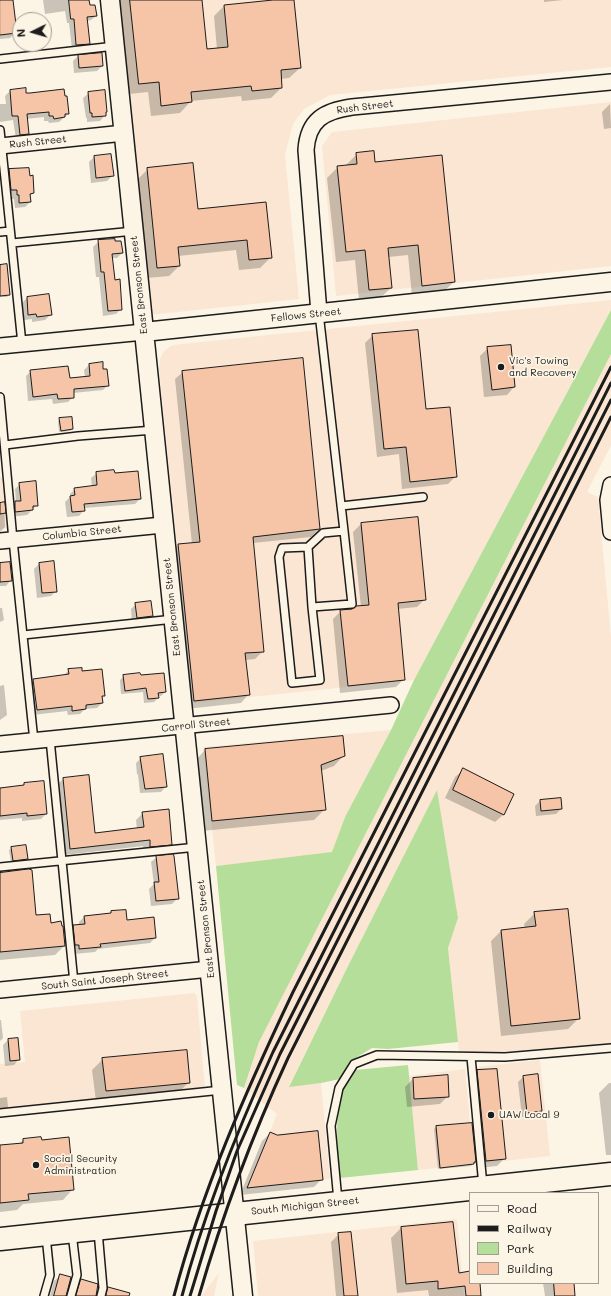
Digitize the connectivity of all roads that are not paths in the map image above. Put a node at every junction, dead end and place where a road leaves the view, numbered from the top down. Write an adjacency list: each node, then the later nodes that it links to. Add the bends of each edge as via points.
1 (110, 0): 2 (street, East Bronson Street)
2 (115, 46): 3 (lane); 6 (street, East Bronson Street)
3 (0, 59)
4 (611, 82): 13 (street, Rush Street, via 338,109 324,115 312,126 306,150)
5 (0, 130): 7 (lane)
6 (124, 133): 7 (street, Rush Street); 9 (street, East Bronson Street)
7 (1, 146): 8 (lane)
8 (10, 231): 10 (lane); 11 (lane)
9 (134, 231): 11 (lane); 14 (street, East Bronson Street)
10 (0, 232)
11 (12, 243): 15 (lane)
12 (611, 282): 13 (street, Fellows Street)
13 (319, 313): 14 (street, Fellows Street); 22 (lane)
14 (144, 332): 15 (street, Fellows Street); 18 (street, East Bronson Street)
15 (22, 344): 16 (street, Fellows Street)
16 (0, 346)
17 (0, 397): 19 (lane)
18 (154, 430): 19 (lane); 23 (street, East Bronson Street)
19 (5, 445): 26 (lane)
20 (611, 486): 25 (street, via 608,500)
21 (423, 497): 22 (lane)
22 (341, 506): 24 (lane)
23 (163, 525): 26 (street, Columbia Street); 29 (street, East Bronson Street)
24 (344, 531): 27 (lane, via 323,533); 28 (lane, via 352,604)
25 (611, 532)
26 (6, 540): 30 (lane)
27 (308, 547): 28 (lane); 28 (lane, via 282,548 279,557 292,683 320,680)
28 (312, 607)
29 (174, 619): 30 (lane); 32 (street, East Bronson Street)
30 (23, 635): 34 (lane)
31 (391, 705): 32 (street, Carroll Street)
32 (185, 726): 33 (street, Carroll Street); 36 (street, East Bronson Street)
33 (50, 739): 34 (street, Carroll Street); 37 (lane)
34 (34, 741): 35 (street, Carroll Street)
35 (0, 744)
36 (197, 847): 37 (lane); 39 (street, East Bronson Street)
37 (62, 861): 38 (lane); 40 (lane)
38 (0, 867)
39 (210, 969): 40 (street, South Saint Joseph Street); 44 (street, East Bronson Street)
40 (74, 983): 41 (street, South Saint Joseph Street)
41 (0, 990)
42 (611, 1048): 43 (lane, via 505,1057)
43 (471, 1057): 47 (lane); 48 (lane, via 377,1055 354,1064 339,1088 332,1126)
44 (222, 1090): 45 (lane); 49 (street, East Bronson Street)
45 (0, 1113)
46 (611, 1174): 47 (main road, South Michigan Street)
47 (484, 1188): 48 (main road, South Michigan Street)
48 (338, 1203): 49 (main road, South Michigan Street)
49 (235, 1214): 50 (main road, South Michigan Street); 57 (street, East Bronson Street)
50 (98, 1228): 51 (main road, South Michigan Street); 56 (lane, via 103,1288)
51 (72, 1231): 52 (main road, South Michigan Street); 55 (lane, via 77,1276)
52 (46, 1234): 53 (main road, South Michigan Street); 54 (lane, via 50,1275)
53 (0, 1239)
54 (44, 1296)
55 (71, 1296)
56 (101, 1296)
57 (243, 1296)

